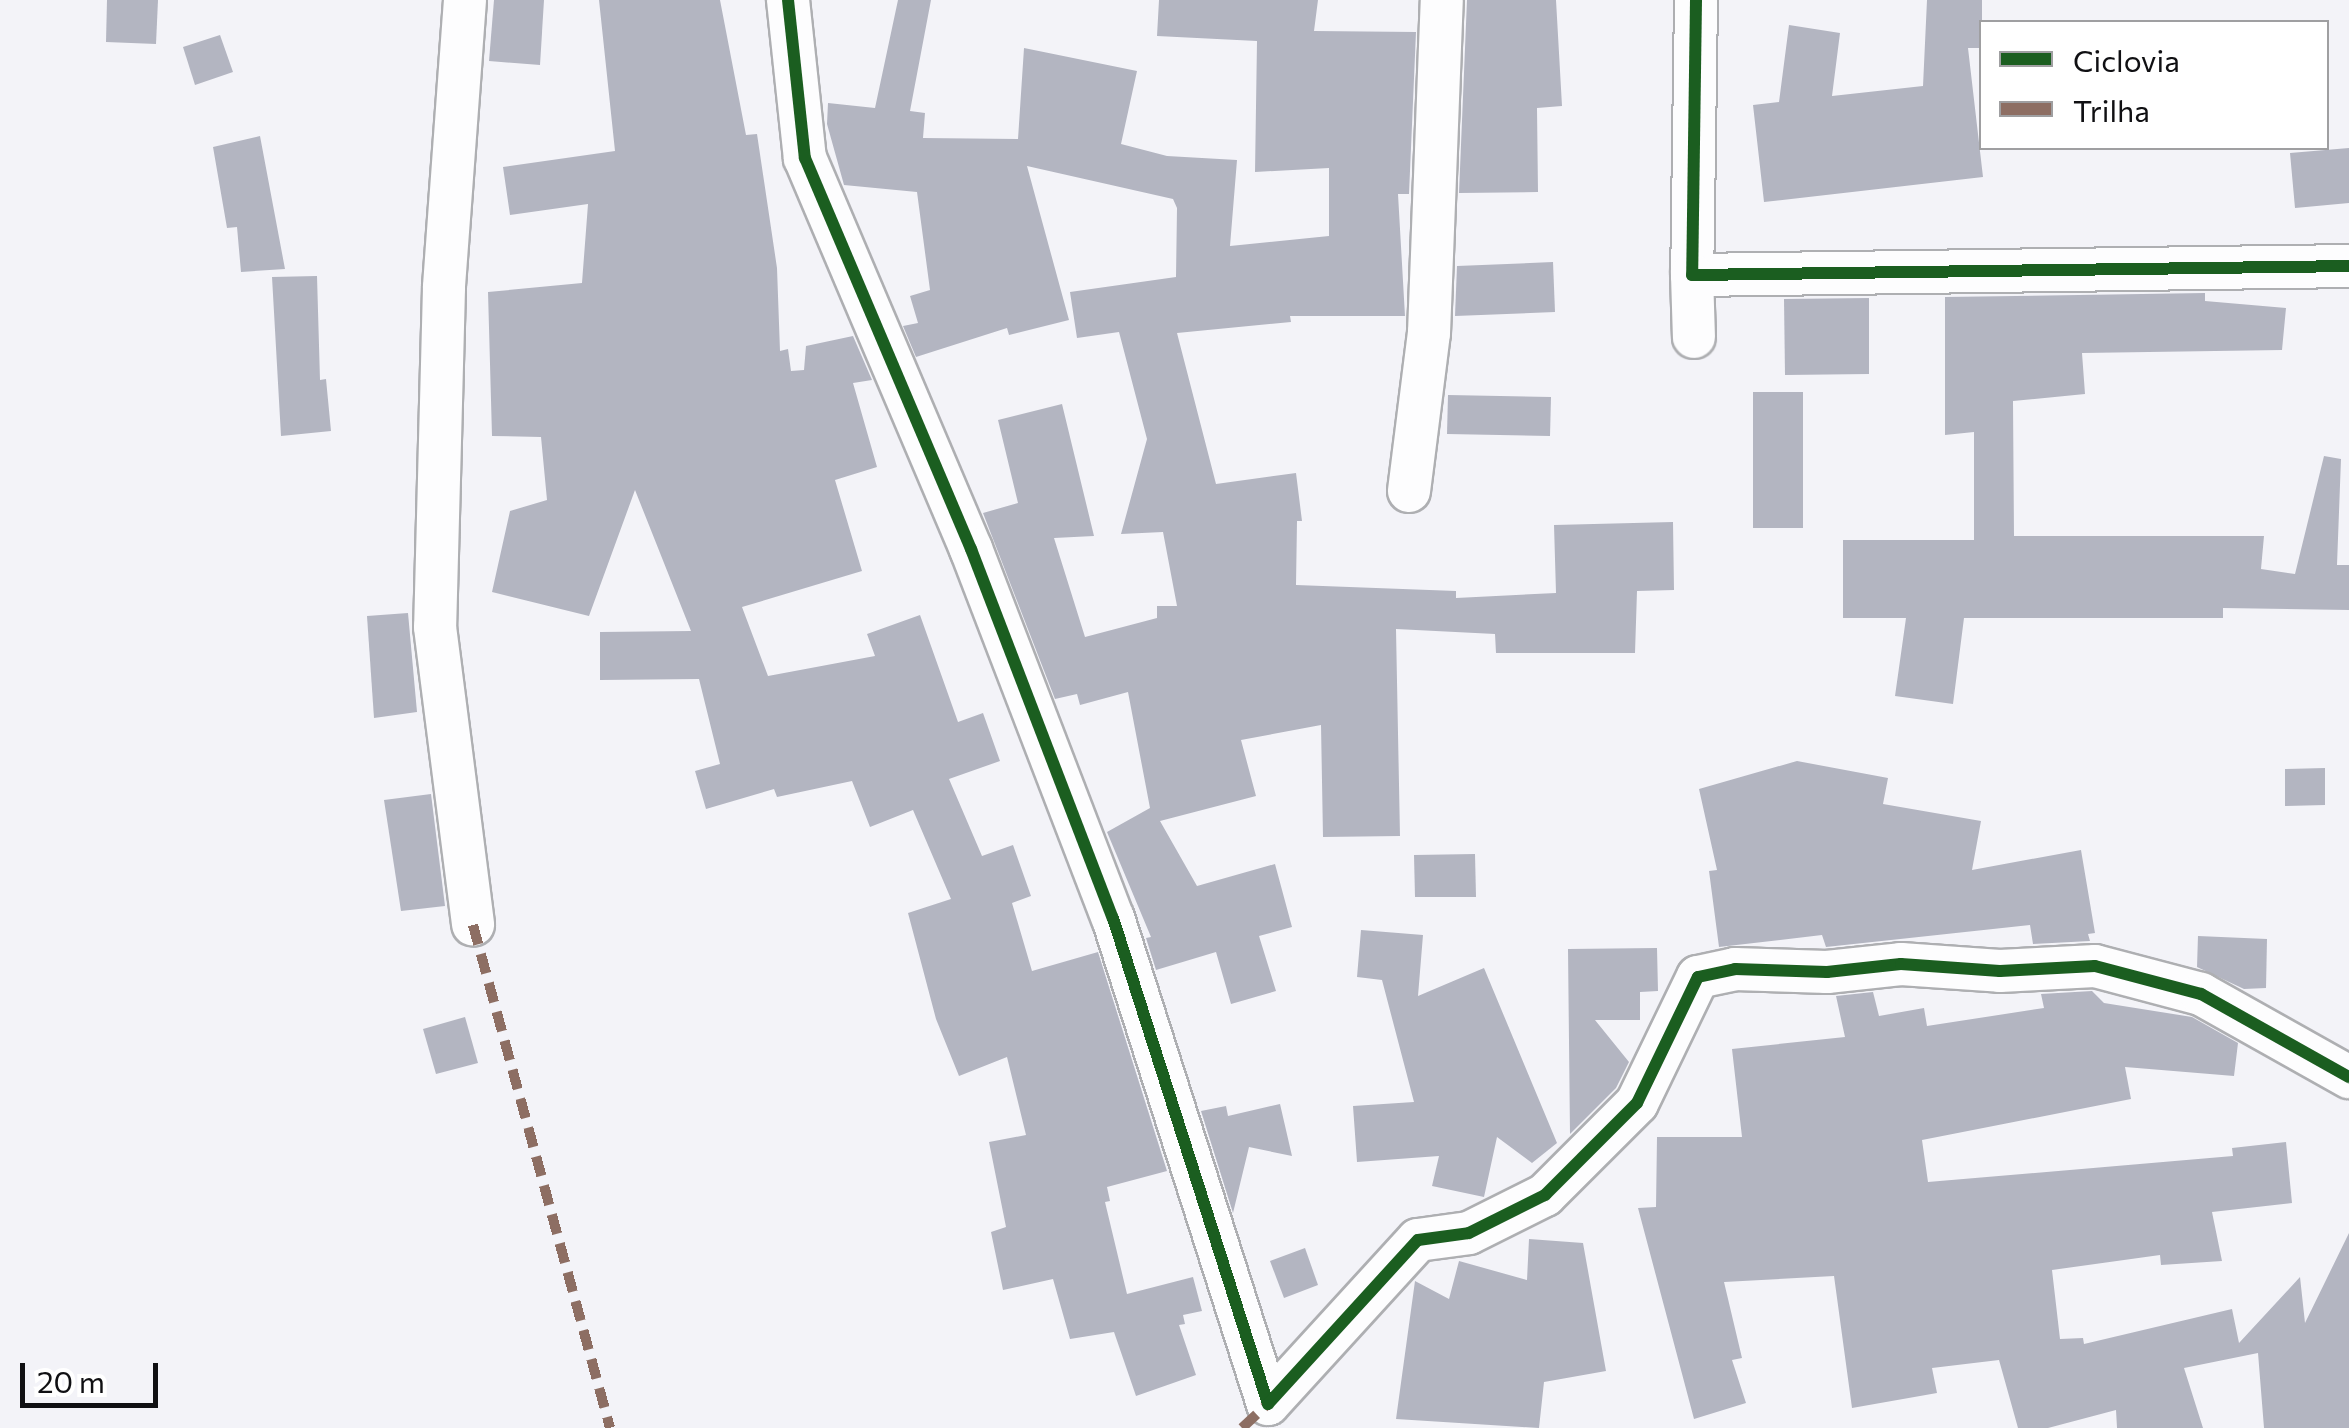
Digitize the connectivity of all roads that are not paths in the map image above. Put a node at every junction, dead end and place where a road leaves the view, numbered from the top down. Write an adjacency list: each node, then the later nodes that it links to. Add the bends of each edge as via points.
1 (464, 0): 9 (street, via 444,288 435,627)
2 (788, 0): 10 (street, via 806,158 970,550 1112,918 1268,1404 1418,1240 1469,1233 1545,1195 1637,1103 1698,977 1901,964 2000,971 2095,966 2200,994)
3 (1442, 0): 8 (street, via 1429,333)
4 (1696, 0): 6 (street)
5 (2349, 266): 6 (street)
6 (1692, 275): 7 (street)
7 (1694, 337)
8 (1409, 491)
9 (472, 926)
10 (2349, 1076)

